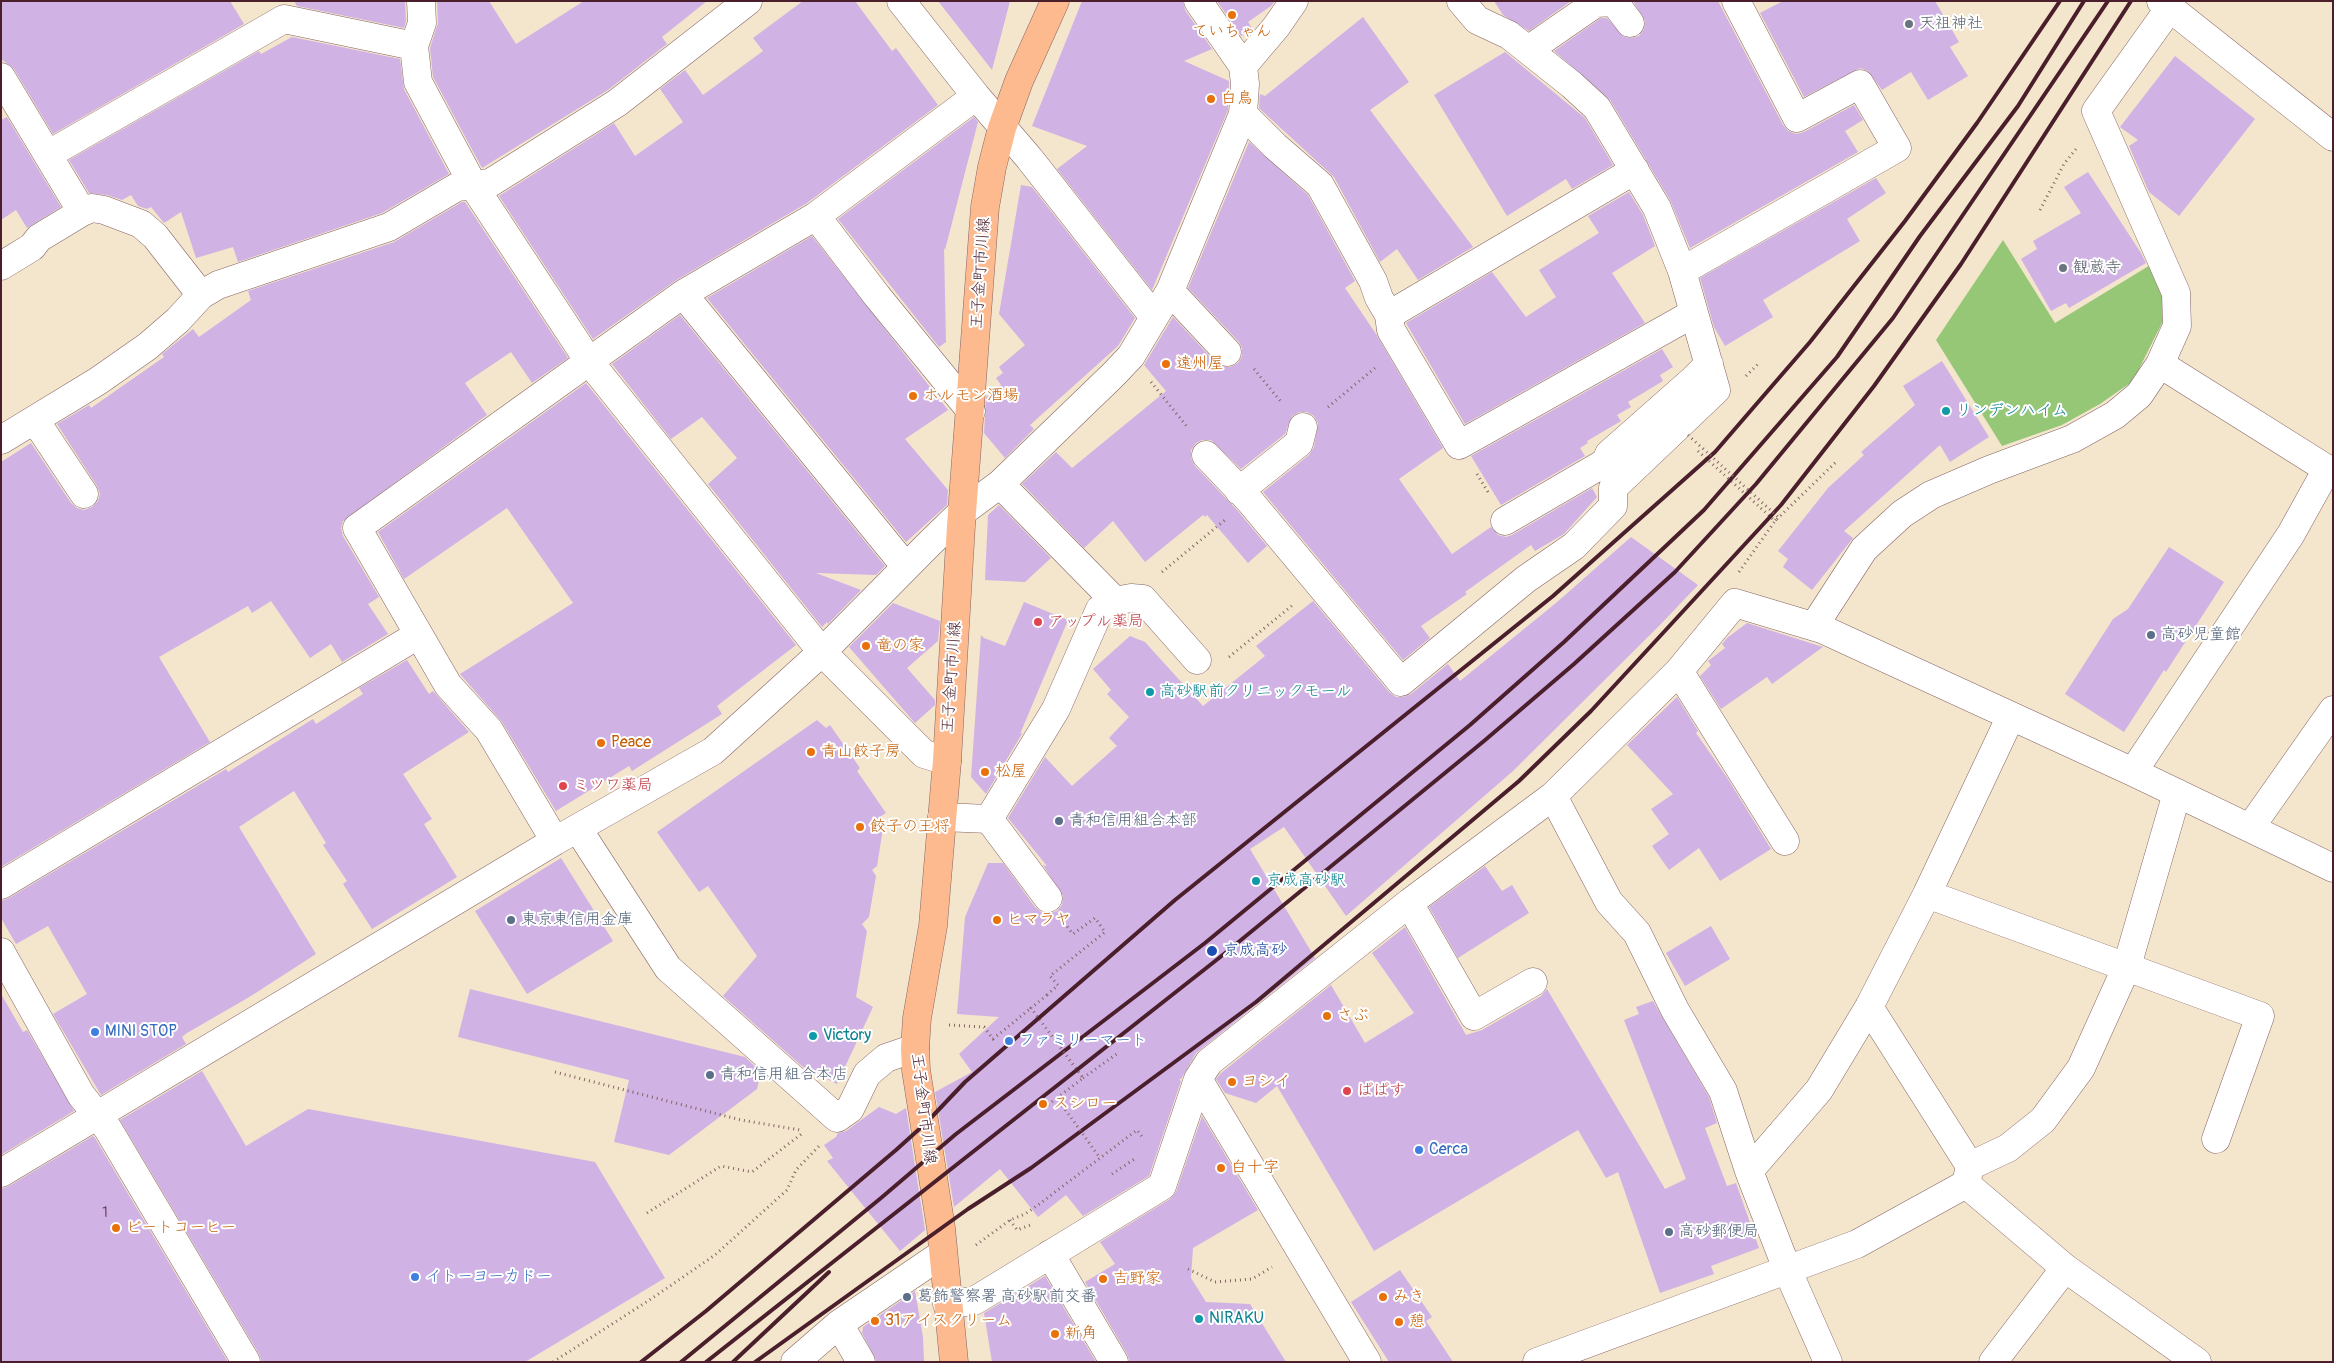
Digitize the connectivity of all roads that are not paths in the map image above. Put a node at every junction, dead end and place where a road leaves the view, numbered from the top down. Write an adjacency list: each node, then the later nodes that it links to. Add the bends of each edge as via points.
1 (421, 1): 12 (street, via 422,23)
2 (748, 1): 22 (street, via 617,103 490,183)
3 (902, 1): 16 (street)
4 (1055, 1): 18 (main road, 王子金町市川線)
5 (1198, 1): 14 (street)
6 (1294, 1): 14 (street)
7 (1461, 1): 13 (street, via 1477,20 1509,35)
8 (1736, 1): 26 (street, via 1797,118 1860,84 1897,148)
9 (2165, 5): 19 (street); 35 (street, via 2096,111 2176,293 2177,326)
10 (279, 10): 12 (street); 20 (street)
11 (1630, 22): 13 (street, via 1614,2 1596,3)
12 (414, 46): 22 (street, via 418,82)
13 (1528, 50): 21 (street, via 1597,108)
14 (1243, 66): 17 (street)
15 (1, 77): 20 (street)
16 (976, 96): 18 (street); 24 (street)
17 (1243, 114): 27 (street); 31 (street, via 1320,184)
18 (1002, 128): 32 (street); 37 (main road, 王子金町市川線, via 985,207)
19 (2333, 137)
20 (49, 154): 23 (street)
21 (1635, 170): 26 (street, via 1657,208); 31 (street)
22 (474, 186): 29 (street, via 457,187 389,228 218,286); 34 (street)
23 (82, 212): 25 (street); 29 (street, via 92,208 104,210 141,224 155,236)
24 (816, 216): 28 (street); 37 (street)
25 (1, 266)
26 (1682, 271): 30 (street)
27 (1170, 291): 32 (street); 33 (street)
28 (683, 294): 34 (street); 47 (street)
29 (201, 296): 38 (street, via 148,346)
30 (1694, 313): 31 (street, via 1459,445 1391,330); 36 (street)
31 (1389, 315)
32 (1154, 317): 42 (street, via 1130,356 1114,374)
33 (1227, 352)
34 (588, 360): 50 (street, via 357,528); 51 (street)
35 (2160, 364): 49 (street, via 2139,395 2115,415 2072,439 1931,494 1902,514 1864,549); 57 (street, via 2327,469 2291,534)
36 (1711, 372): 44 (street, via 1716,390 1613,488 1613,506 1574,546 1526,579 1401,682); 46 (street, via 1694,379 1609,454 1606,462)
37 (971, 411): 45 (main road, 王子金町市川線)
38 (35, 420): 40 (street); 43 (street)
39 (1303, 427): 44 (street, via 1299,443)
40 (1, 440)
41 (1206, 455): 44 (street)
42 (1000, 484): 45 (street); 48 (street)
43 (84, 494)
44 (1244, 496)
45 (962, 512): 47 (street); 56 (main road, 王子金町市川線)
46 (1505, 521)
47 (906, 567): 51 (street)
48 (1123, 599): 52 (street, via 1143,599); 61 (street, via 1100,609 1056,709)
49 (1818, 628): 53 (street, via 1735,603); 55 (street)
50 (418, 635): 63 (street, via 448,685 489,730); 66 (street)
51 (822, 652): 56 (street, via 924,754); 63 (street, via 713,751)
52 (1197, 660)
53 (1679, 671): 59 (street); 64 (street)
54 (2333, 710): 62 (street)
55 (2011, 716): 57 (street); 67 (street)
56 (947, 761): 60 (main road, 王子金町市川線)
57 (2133, 772): 58 (street)
58 (2177, 793): 62 (street); 71 (street)
59 (1554, 796): 69 (street); 78 (street, via 1609,902 1637,933 1674,1010 1723,1091)
60 (942, 817): 61 (street); 74 (main road, 王子金町市川線, via 933,926)
61 (989, 819): 68 (street)
62 (2250, 828): 65 (street)
63 (566, 835): 74 (street, via 668,968 837,1118 850,1109 867,1074 886,1058); 76 (street)
64 (1785, 841)
65 (2333, 868)
66 (1, 885)
67 (1927, 894): 71 (street); 73 (street)
68 (1048, 898)
69 (1408, 903): 72 (street, via 1474,1016); 75 (street, via 1209,1062)
70 (1, 952): 76 (street, via 82,1094)
71 (2127, 966): 77 (street, via 2260,1016); 80 (street, via 2081,1068 2043,1120)
72 (1532, 982)
73 (1869, 1007): 78 (street, via 1819,1090); 80 (street)
74 (915, 1048): 81 (main road, 王子金町市川線)
75 (1198, 1079): 82 (street, via 1162,1186); 92 (street)
76 (98, 1116): 79 (street); 87 (street)
77 (2216, 1139)
78 (1749, 1171): 84 (street)
79 (1, 1174)
80 (1964, 1180): 83 (street); 84 (street, via 1858,1244)
81 (942, 1254): 85 (main road, 王子金町市川線); 86 (street)
82 (1050, 1254): 85 (street, via 974,1301); 91 (street)
83 (2065, 1268): 95 (street); 96 (street)
84 (1787, 1269): 93 (street); 94 (street)
85 (947, 1304): 90 (main road, 王子金町市川線)
86 (840, 1324): 88 (street); 89 (street)
87 (246, 1362)
88 (795, 1362)
89 (861, 1362)
90 (954, 1362)
91 (1114, 1362)
92 (1367, 1362)
93 (1537, 1362)
94 (1828, 1362)
95 (1993, 1362)
96 (2197, 1362)

